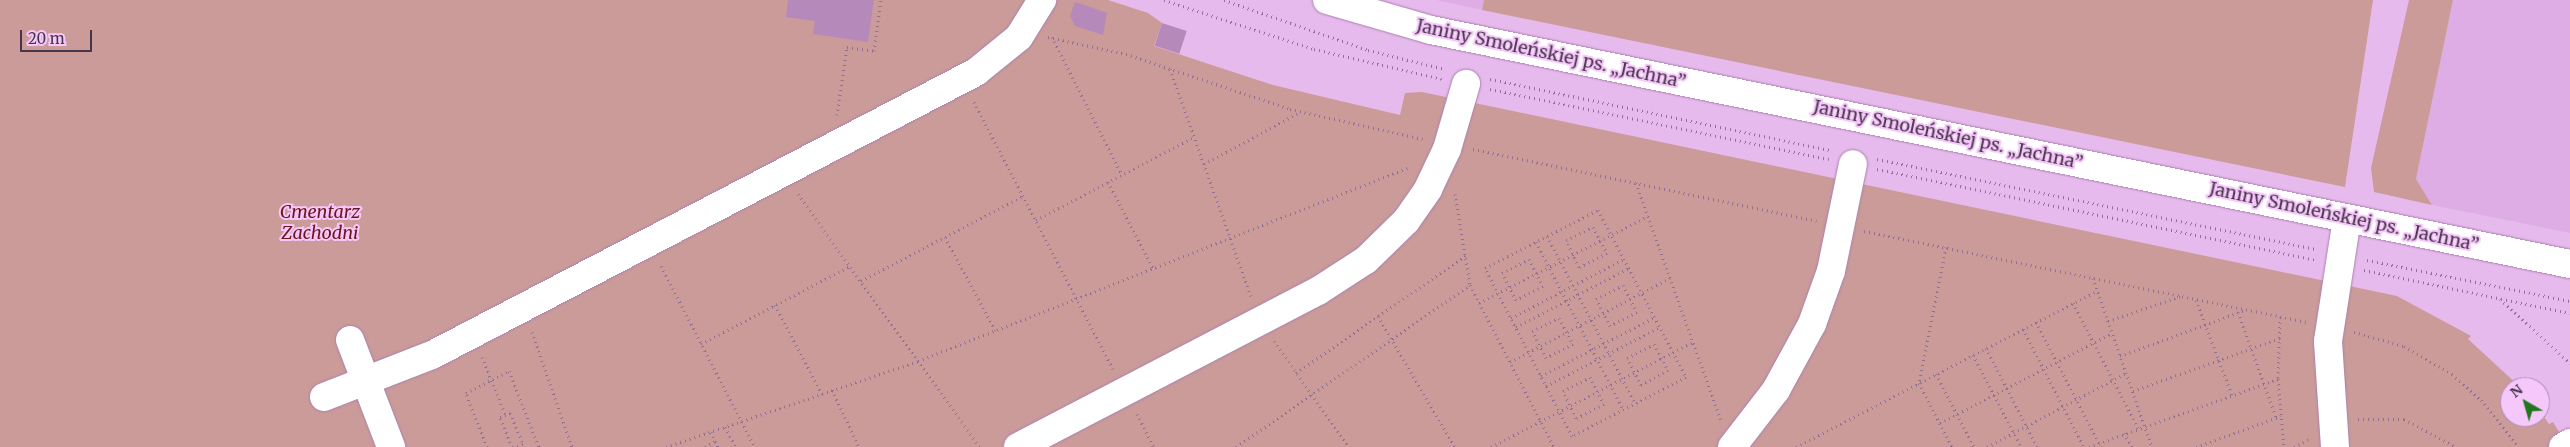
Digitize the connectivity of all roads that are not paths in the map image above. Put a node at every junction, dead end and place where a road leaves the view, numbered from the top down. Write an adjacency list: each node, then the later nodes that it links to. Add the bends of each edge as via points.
1 (1042, 0): 8 (street, via 1023,33 1001,55 962,79 473,334)
2 (1327, 0): 5 (street, Janiny Smoleńskiej ps. „Jachna”, via 1431,30)
3 (1466, 78): 14 (street, via 1448,148 1416,207 1381,247 1352,270 1260,321)
4 (1854, 158): 11 (street, via 1842,226 1822,298 1801,347 1776,390)
5 (2347, 218): 6 (street, Janiny Smoleńskiej ps. „Jachna”); 10 (street, via 2329,327)
6 (2570, 264)
7 (350, 340): 8 (street)
8 (367, 383): 9 (street); 13 (street)
9 (324, 397)
10 (2334, 437)
11 (1728, 438)
12 (2570, 444): 15 (street)
13 (392, 447)
14 (1018, 447)
15 (2563, 447)

